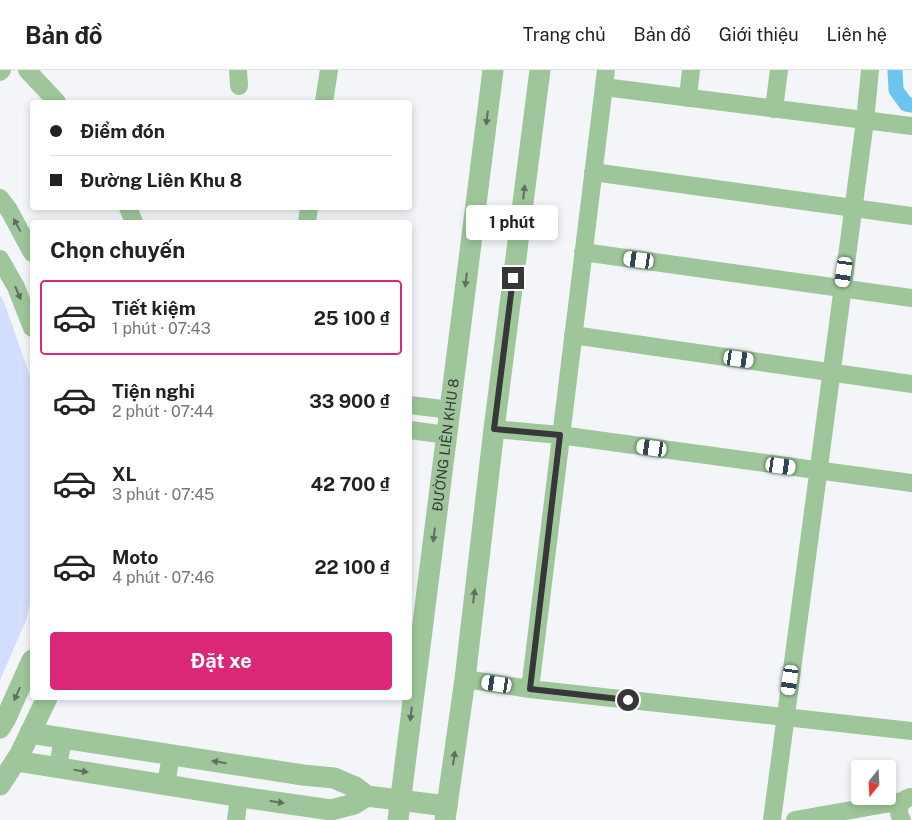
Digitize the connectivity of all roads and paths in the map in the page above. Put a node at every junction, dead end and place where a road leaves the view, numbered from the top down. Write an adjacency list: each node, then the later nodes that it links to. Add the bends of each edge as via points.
1 (26, 70): 10 (street)
2 (329, 70): 11 (street)
3 (493, 70): 29 (street, ĐƯỜNG LIÊN KHU 8, one-way to 29)
4 (540, 70): 30 (street, one-way to 4)
5 (691, 70): 9 (street)
6 (779, 70): 12 (street)
7 (870, 70): 13 (street)
8 (605, 78): 9 (street); 15 (street)
9 (688, 98): 12 (street)
10 (55, 100)
11 (324, 100)
12 (774, 109): 13 (street)
13 (865, 120): 14 (street); 17 (street)
14 (912, 126)
15 (593, 172): 17 (street); 20 (street)
16 (0, 198): 19 (street, one-way to 16)
17 (853, 208): 18 (street); 22 (street)
18 (912, 216)
19 (30, 249)
20 (583, 252): 22 (street); 25 (street)
21 (0, 260): 24 (street, one-way to 24, via 16,287)
22 (842, 288): 23 (street); 26 (street)
23 (912, 298)
24 (30, 323)
25 (573, 335): 26 (street); 33 (street)
26 (831, 372): 27 (street); 34 (street)
27 (912, 384)
28 (412, 405): 29 (street)
29 (450, 410): 32 (street, ĐƯỜNG LIÊN KHU 8)
30 (494, 429): 33 (street); 37 (street, one-way to 30)
31 (412, 430): 32 (street)
32 (447, 434): 53 (street, ĐƯỜNG LIÊN KHU 8, one-way to 53)
33 (560, 435): 34 (street); 38 (street)
34 (818, 471): 35 (street); 40 (street)
35 (912, 483)
36 (30, 664): 41 (street, one-way to 41)
37 (464, 679): 38 (street); 54 (street, one-way to 37)
38 (530, 689): 40 (street)
39 (46, 700): 43 (street)
40 (785, 718): 42 (street); 56 (street)
41 (0, 728)
42 (912, 732)
43 (30, 733): 44 (street); 46 (street)
44 (64, 738): 45 (street); 47 (street)
45 (171, 754): 49 (street); 51 (street, one-way to 45, via 334,778)
46 (16, 761): 47 (street); 48 (street)
47 (58, 767): 49 (street, one-way to 49)
48 (0, 785)
49 (166, 785): 50 (street)
50 (239, 796): 51 (street, one-way to 51, via 331,810 354,804); 55 (street)
51 (367, 796): 53 (street)
52 (907, 799): 57 (street); 58 (street, via 898,811)
53 (399, 810): 54 (street)
54 (446, 813)
55 (236, 820)
56 (772, 820)
57 (795, 820)
58 (902, 820)

